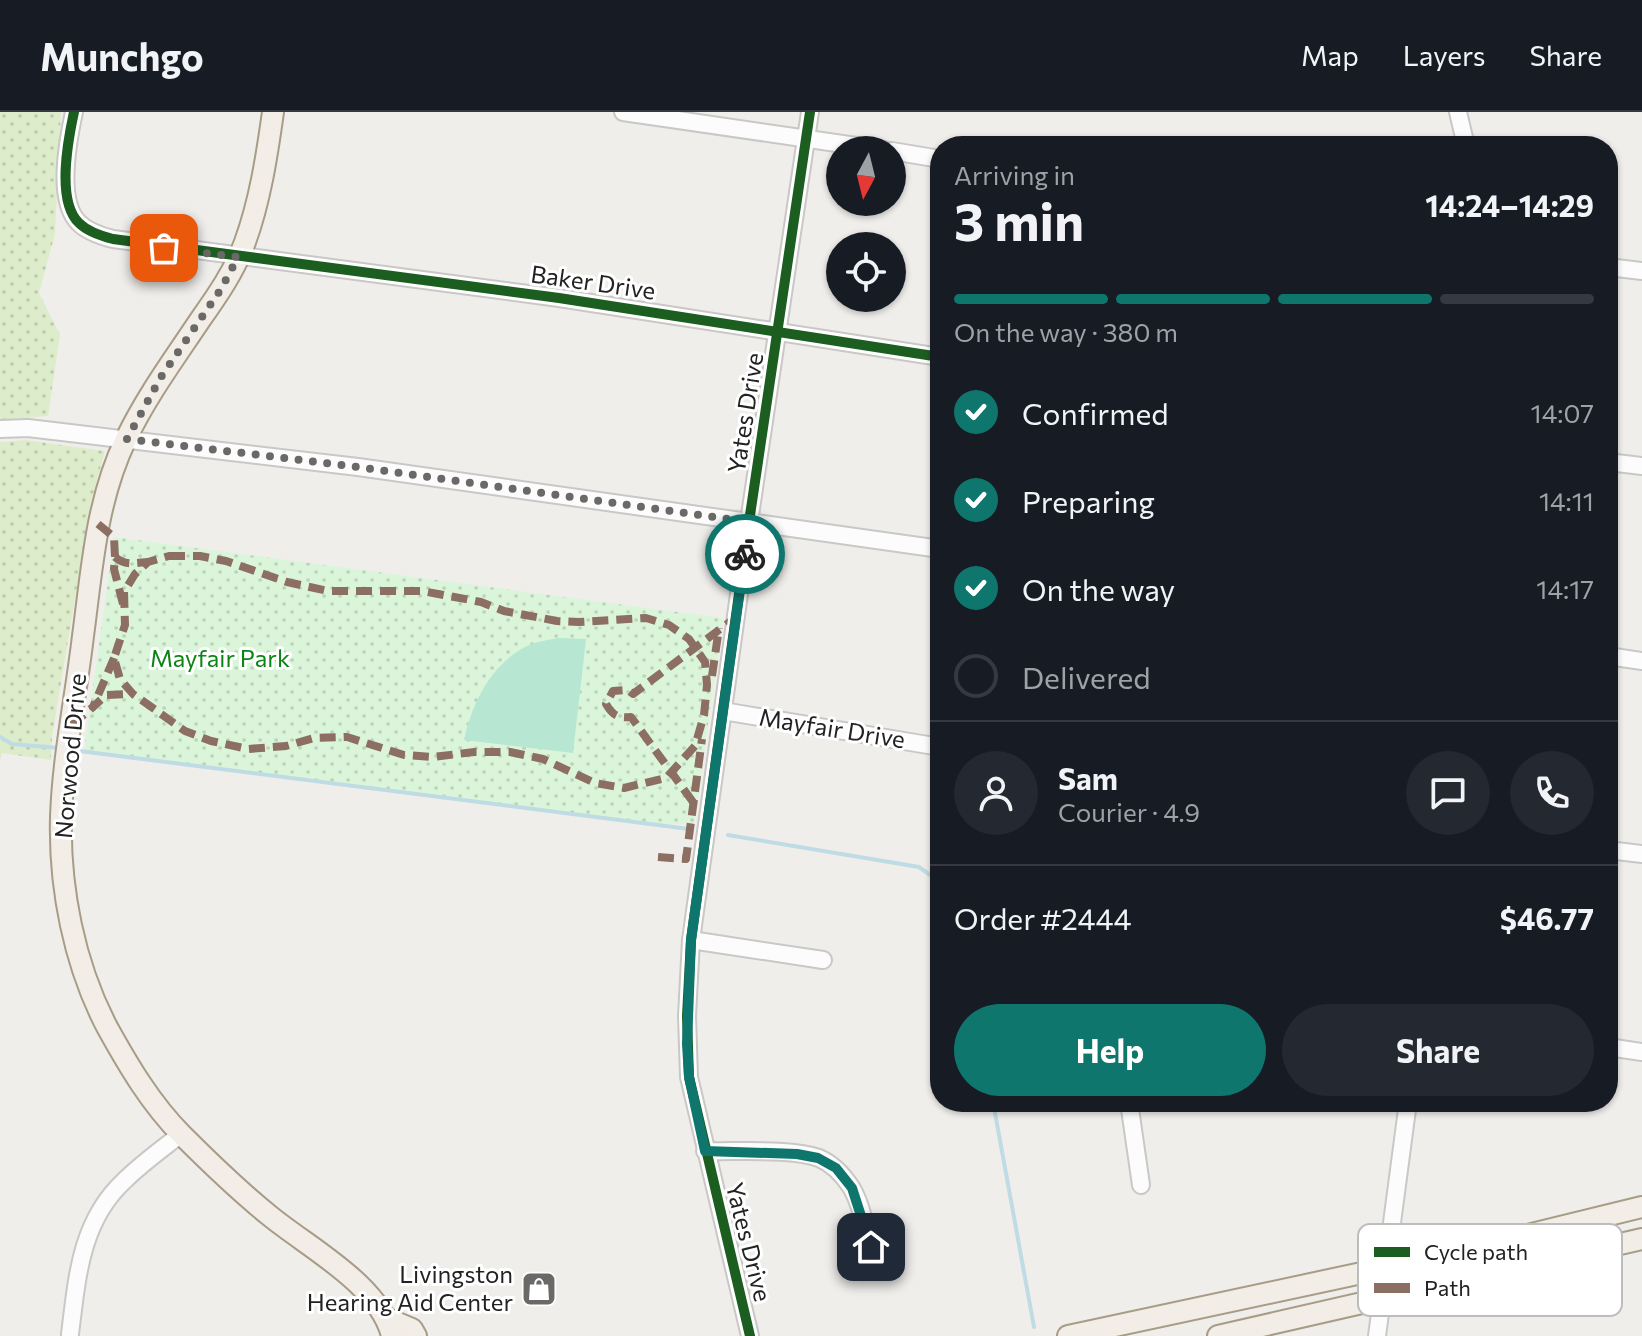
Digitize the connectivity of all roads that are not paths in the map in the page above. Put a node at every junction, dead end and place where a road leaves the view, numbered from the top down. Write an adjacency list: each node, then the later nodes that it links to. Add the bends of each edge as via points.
1 (74, 112): 11 (street, Baker Drive, via 65,171 70,208 78,222 113,239)
2 (273, 112): 11 (main road, Norwood Drive, via 255,208)
3 (623, 112): 7 (street)
4 (810, 112): 7 (street, Yates Drive)
5 (1458, 112): 6 (street)
6 (1464, 136)
7 (807, 138): 8 (street); 14 (street, Yates Drive)
8 (826, 141)
9 (906, 153): 10 (street)
10 (930, 157)
11 (238, 257): 14 (street, Baker Drive); 17 (main road, Norwood Drive)
12 (1618, 268): 13 (street)
13 (1642, 271)
14 (780, 331): 15 (street, Baker Drive); 20 (street, Yates Drive)
15 (930, 355)
16 (0, 429): 17 (street)
17 (127, 439): 20 (street); 34 (main road, Norwood Drive, via 98,524 61,835 67,896 88,986 147,1094)
18 (1618, 463): 19 (street)
19 (1642, 466)
20 (749, 522): 21 (street); 24 (street, Yates Drive)
21 (930, 548)
22 (1618, 657): 23 (street)
23 (1642, 661)
24 (723, 711): 25 (street, Mayfair Drive); 28 (street, Yates Drive)
25 (930, 745)
26 (1618, 851): 27 (street)
27 (1642, 854)
28 (691, 940): 29 (street); 35 (street, Yates Drive, via 689,1077)
29 (823, 960)
30 (1618, 1048): 31 (street)
31 (1642, 1052)
32 (1130, 1112): 36 (street)
33 (1407, 1112): 38 (street)
34 (181, 1134): 46 (main road, Norwood Drive, via 270,1216 360,1286); 47 (street, via 121,1183 96,1217 79,1263)
35 (705, 1151): 42 (street, via 797,1154 836,1168 852,1188); 49 (street, Yates Drive)
36 (1141, 1185)
37 (1642, 1207): 39 (main road)
38 (1392, 1224)
39 (1571, 1224)
40 (1642, 1239): 41 (main road)
41 (1622, 1244)
42 (871, 1247)
43 (1358, 1274): 50 (main road)
44 (1358, 1304): 51 (main road)
45 (1379, 1316): 52 (street)
46 (390, 1327): 48 (main road, Norwood Drive, via 412,1329)
47 (70, 1334)
48 (416, 1336)
49 (750, 1336)
50 (1068, 1336)
51 (1218, 1336)
52 (1377, 1336)

